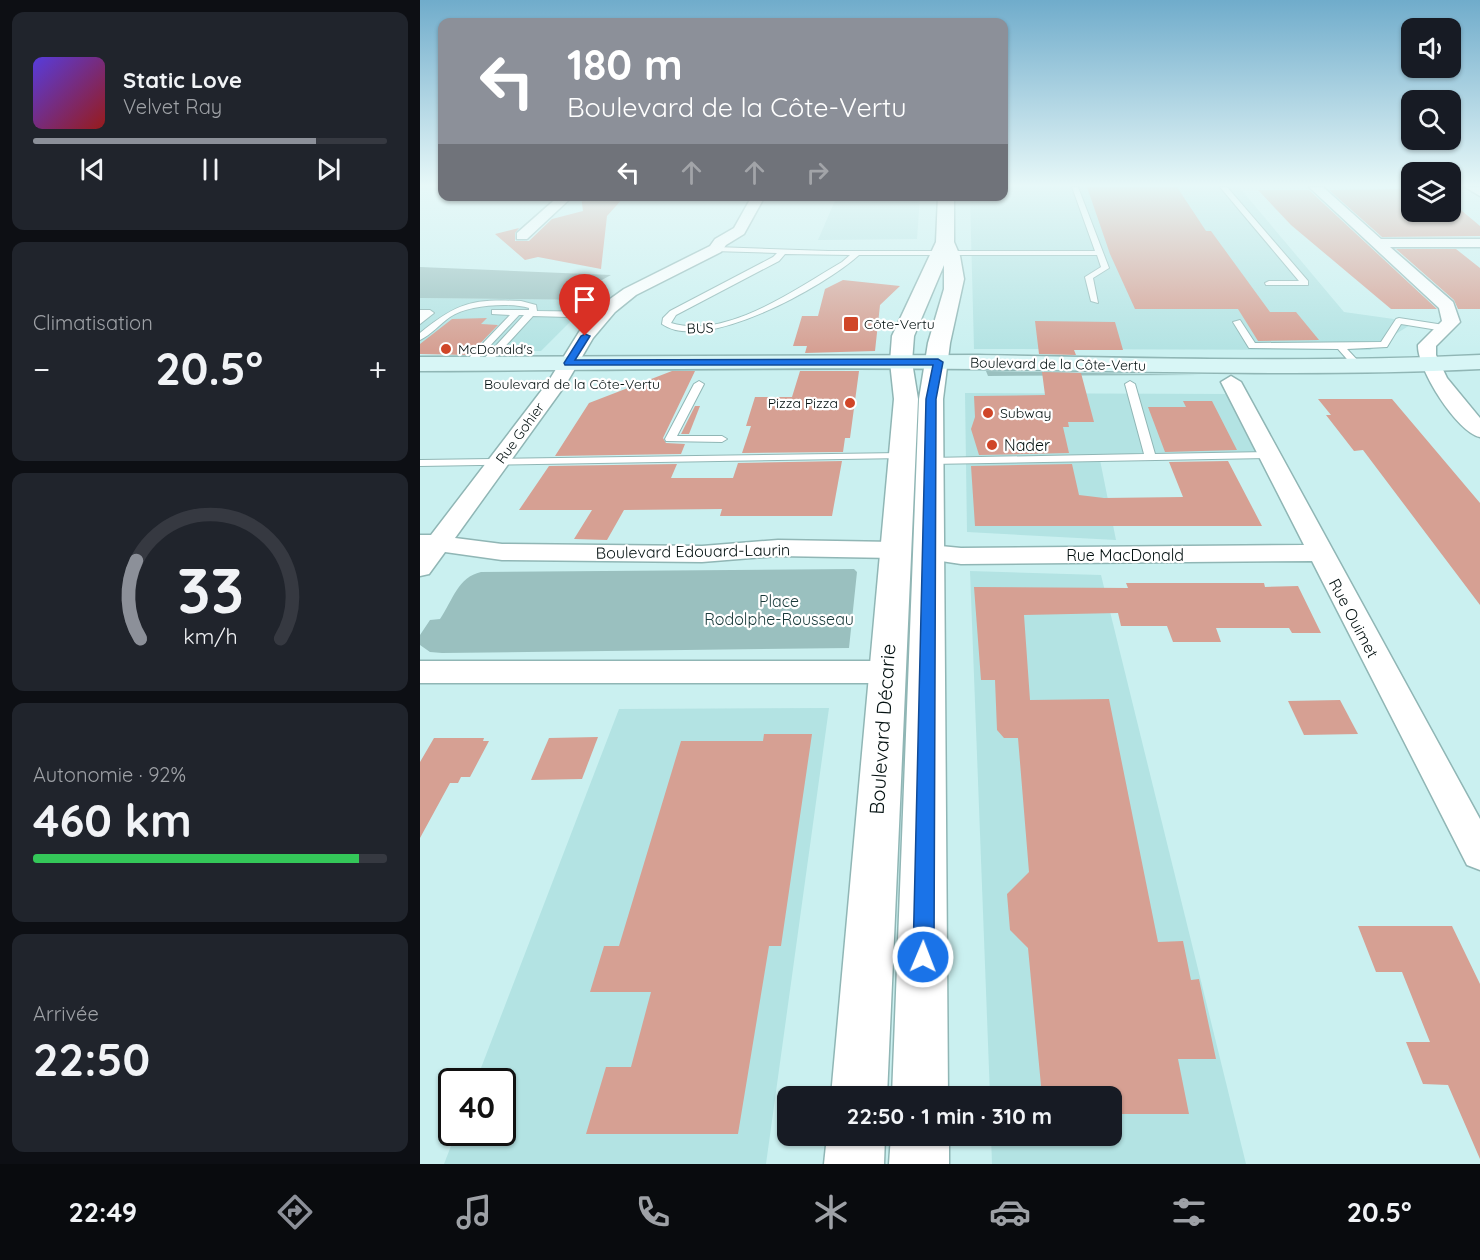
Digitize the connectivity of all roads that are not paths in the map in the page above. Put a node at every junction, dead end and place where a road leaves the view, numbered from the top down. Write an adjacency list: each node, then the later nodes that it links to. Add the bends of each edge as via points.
1 (721, 241): 7 (street, Rue Gohier)
2 (945, 241): 8 (street)
3 (1096, 241): 11 (lane)
4 (1269, 241): 12 (lane, via 1305,284)
5 (1378, 243): 6 (street); 22 (street, via 1447,306 1451,322)
6 (1480, 243)
7 (716, 249): 9 (lane); 19 (street, Rue Gohier, via 630,292)
8 (945, 249): 10 (lane); 11 (lane); 30 (street, Boulevard Décarie, via 905,329); 31 (street, Boulevard Décarie, via 956,265 955,285 940,337)
9 (784, 250): 10 (lane); 10 (lane, BUS, via 776,259 673,313 666,324 690,329 727,326 844,264)
10 (857, 253)
11 (1100, 253): 13 (lane, via 1105,268 1088,280)
12 (1269, 284)
13 (1095, 301)
14 (449, 312): 16 (lane); 17 (lane); 18 (lane, via 469,304 523,304 533,307); 23 (lane)
15 (420, 313): 16 (lane)
16 (430, 313): 20 (lane)
17 (516, 315): 18 (lane); 28 (lane)
18 (529, 315): 19 (lane); 28 (lane)
19 (603, 315): 26 (street, Rue Gohier)
20 (420, 321)
21 (1237, 322): 24 (lane, via 1252,346)
22 (1444, 328): 24 (lane, via 1399,321 1384,345); 32 (street, via 1427,345 1427,358)
23 (420, 337)
24 (1340, 346): 29 (lane)
25 (1480, 362): 32 (main road, Boulevard de la Côte-Vertu)
26 (568, 363): 28 (main road, Boulevard de la Côte-Vertu); 30 (main road, Boulevard de la Côte-Vertu); 35 (street, Rue Gohier)
27 (420, 364): 28 (main road, Boulevard de la Côte-Vertu)
28 (476, 364)
29 (1357, 365): 31 (main road, Boulevard de la Côte-Vertu); 32 (main road, Boulevard de la Côte-Vertu)
30 (902, 372): 31 (main road, Boulevard de la Côte-Vertu); 36 (main road, Boulevard de la Côte-Vertu); 42 (street, Boulevard Décarie, via 906,399)
31 (936, 372): 37 (main road, Boulevard de la Côte-Vertu); 44 (street, Boulevard Décarie, via 931,399)
32 (1436, 374): 33 (main road, Boulevard de la Côte-Vertu); 38 (main road, Boulevard de la Côte-Vertu); 39 (street)
33 (1231, 382): 37 (main road, Boulevard de la Côte-Vertu); 41 (street, Rue Ouimet)
34 (420, 384): 35 (main road, Boulevard de la Côte-Vertu)
35 (556, 384): 36 (main road, Boulevard de la Côte-Vertu); 46 (street, Rue Gohier)
36 (699, 384): 40 (lane, via 670,439)
37 (1130, 384): 43 (lane)
38 (1480, 384)
39 (1480, 431)
40 (722, 439)
41 (1268, 455): 43 (lane); 49 (street, Rue Ouimet)
42 (902, 456): 46 (lane); 48 (street, Boulevard Décarie)
43 (1150, 457): 44 (lane)
44 (930, 461): 48 (street, Boulevard Décarie)
45 (420, 463): 46 (lane)
46 (499, 463): 47 (street, Rue Gohier)
47 (429, 542): 48 (street, Boulevard Edouard-Laurin, via 502,552 702,554 778,548); 50 (street, Rue Gohier)
48 (912, 552): 49 (street, Rue MacDonald, via 961,556); 52 (street, Boulevard Décarie); 55 (street, Boulevard Décarie)
49 (1320, 554): 53 (street, Rue Ouimet)
50 (420, 568)
51 (420, 672): 52 (street)
52 (886, 672): 54 (street, Boulevard Décarie)
53 (1480, 854)
54 (859, 1086)
55 (920, 1086)
56 (855, 1146): 58 (street)
57 (920, 1146): 59 (street)
58 (854, 1164)
59 (919, 1164)

